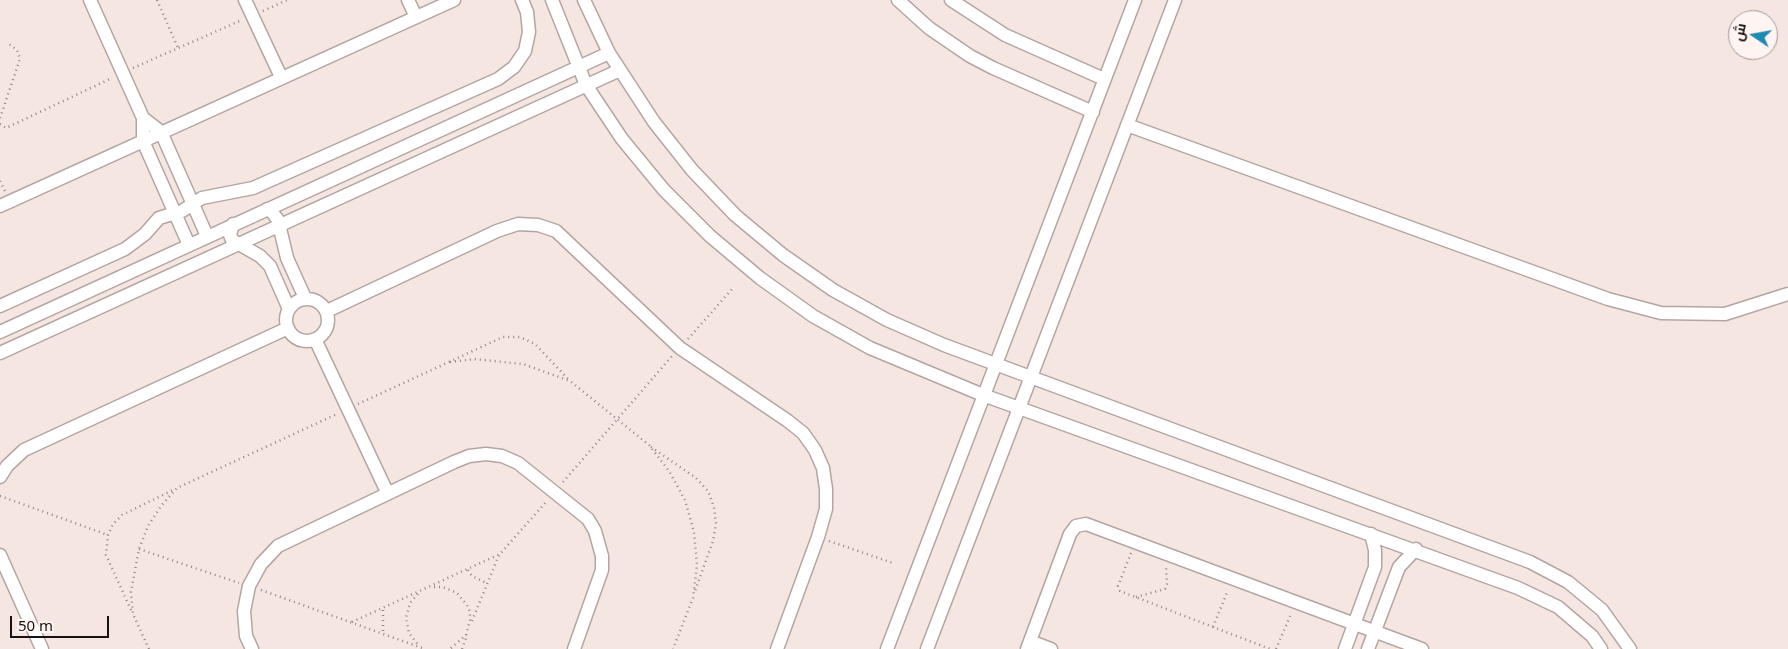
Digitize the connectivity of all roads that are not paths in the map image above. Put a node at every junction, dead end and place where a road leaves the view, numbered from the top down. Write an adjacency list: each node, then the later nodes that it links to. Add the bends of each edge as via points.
1 (90, 0): 20 (street)
2 (245, 0): 16 (street)
3 (408, 0): 12 (street)
4 (454, 0): 12 (street)
5 (522, 0): 26 (street, via 529,32 525,51 514,67 498,79 252,188 213,194)
6 (552, 0): 14 (street)
7 (584, 0): 13 (street)
8 (898, 0): 19 (street, via 929,28 970,56)
9 (951, 0): 17 (street, via 1005,35)
10 (1135, 0): 17 (street)
11 (1175, 0): 21 (street)
12 (416, 16): 16 (street)
13 (609, 53): 14 (street); 15 (street)
14 (577, 68): 18 (street); 28 (street)
15 (620, 70): 18 (street); 46 (street, via 654,122 692,170 735,215 782,255 887,320)
16 (281, 77): 22 (street)
17 (1104, 79): 19 (street)
18 (586, 85): 31 (street); 48 (street, via 622,140 664,190 710,236 760,278 813,316 870,348)
19 (1093, 112): 46 (street)
20 (143, 118): 22 (street); 23 (street)
21 (1127, 125): 37 (street, via 1608,300 1661,313 1725,314); 47 (street)
22 (161, 132): 23 (street); 24 (street)
23 (143, 140): 25 (street); 27 (street)
24 (183, 182): 25 (street); 26 (street)
25 (165, 190): 29 (street)
26 (193, 203): 29 (street); 32 (street)
27 (0, 206)
28 (266, 210): 30 (street); 31 (street, via 272,212)
29 (175, 213): 34 (street); 39 (street, via 159,218 125,249)
30 (233, 224): 32 (street); 33 (street, via 230,235)
31 (279, 224): 33 (street); 35 (street)
32 (207, 236): 34 (street)
33 (236, 244): 36 (street, via 260,256); 45 (street)
34 (189, 245): 43 (street)
35 (288, 258): 36 (street); 38 (street)
36 (270, 266): 40 (street)
37 (1788, 294)
38 (305, 298): 40 (street); 41 (street, via 314,299)
39 (0, 306)
40 (289, 309): 42 (street, via 286,315)
41 (327, 311): 44 (street, via 327,328); 63 (street, via 497,231 518,224 538,225 556,231 680,348 788,421 803,434 818,456 826,488 826,509)
42 (288, 328): 44 (street, via 299,339); 50 (street, via 24,450)
43 (0, 332)
44 (315, 340): 51 (street)
45 (0, 353)
46 (995, 364): 47 (street); 48 (street)
47 (1030, 377): 49 (street); 71 (street, via 1530,562 1568,582 1602,610)
48 (983, 396): 49 (street); 64 (street)
49 (1018, 408): 52 (street); 65 (street)
50 (0, 478)
51 (387, 492): 61 (street, via 278,546 261,564 249,586 244,611 246,636); 62 (street, via 469,456 502,456 518,462 588,519 600,543 602,570)
52 (1371, 534): 53 (street); 55 (street)
53 (1416, 549): 56 (street, via 1403,560); 70 (street, via 1558,607 1592,636)
54 (0, 555): 60 (street)
55 (1375, 567): 56 (street); 57 (street)
56 (1396, 574): 58 (street)
57 (1354, 624): 58 (street); 59 (street, via 1081,524 1072,530); 67 (street)
58 (1374, 631): 68 (street); 69 (street)
59 (1029, 645): 66 (street)
60 (42, 649)
61 (252, 649)
62 (574, 649)
63 (777, 649)
64 (887, 649)
65 (927, 649)
66 (1051, 649)
67 (1345, 649)
68 (1368, 649)
69 (1422, 649)
70 (1601, 649)
71 (1630, 649)

